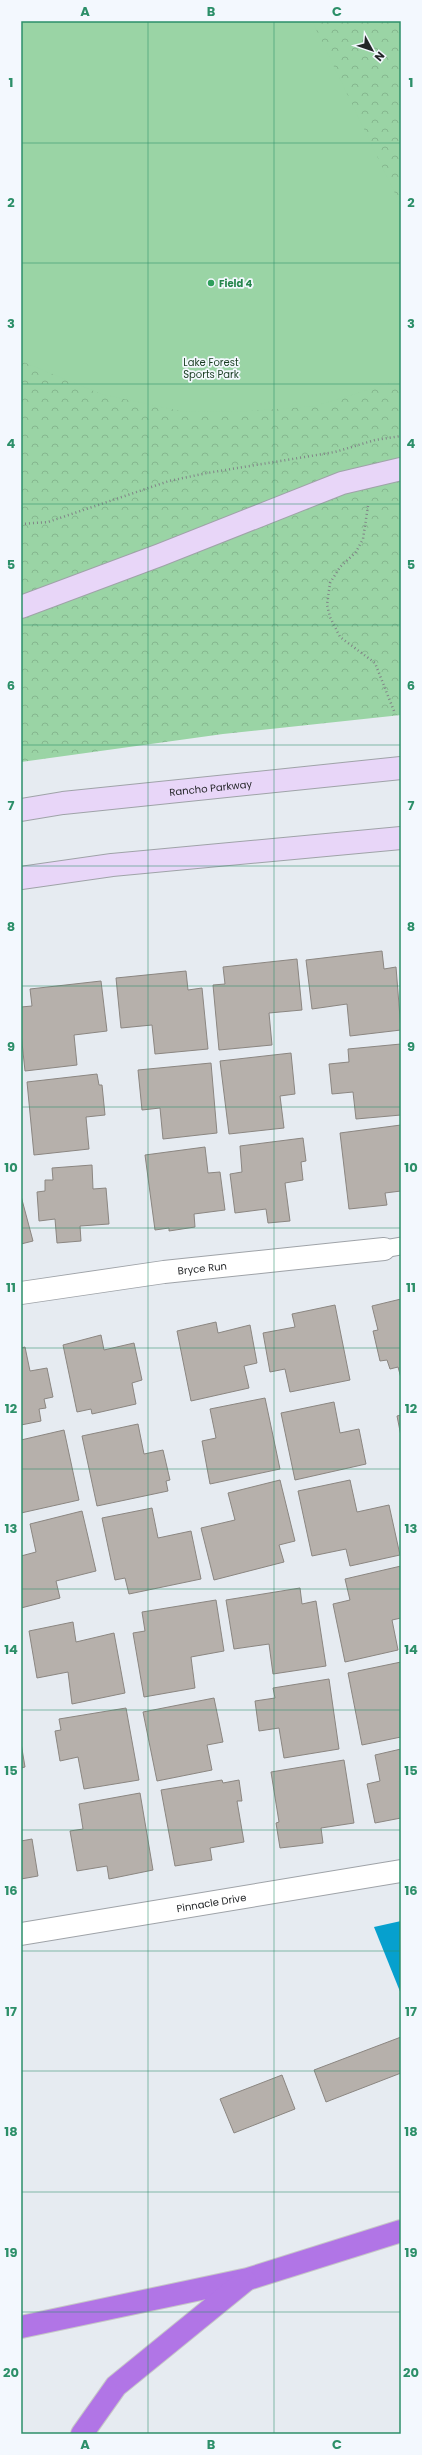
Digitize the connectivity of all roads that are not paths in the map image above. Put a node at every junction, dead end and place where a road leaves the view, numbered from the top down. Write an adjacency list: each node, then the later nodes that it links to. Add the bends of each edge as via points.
1 (401, 469): 2 (main road, via 342,483)
2 (21, 607)
3 (401, 768): 4 (main road, Rancho Parkway, via 63,803)
4 (21, 810)
5 (401, 838): 6 (main road, via 112,865)
6 (21, 878)
7 (392, 1247): 8 (street, Bryce Run, via 164,1272)
8 (21, 1293)
9 (401, 1871): 10 (street, Pinnacle Drive)
10 (21, 1934)
11 (401, 2231): 12 (highway)
12 (248, 2279): 13 (highway); 14 (highway, via 116,2386)
13 (21, 2327)
14 (82, 2434)

